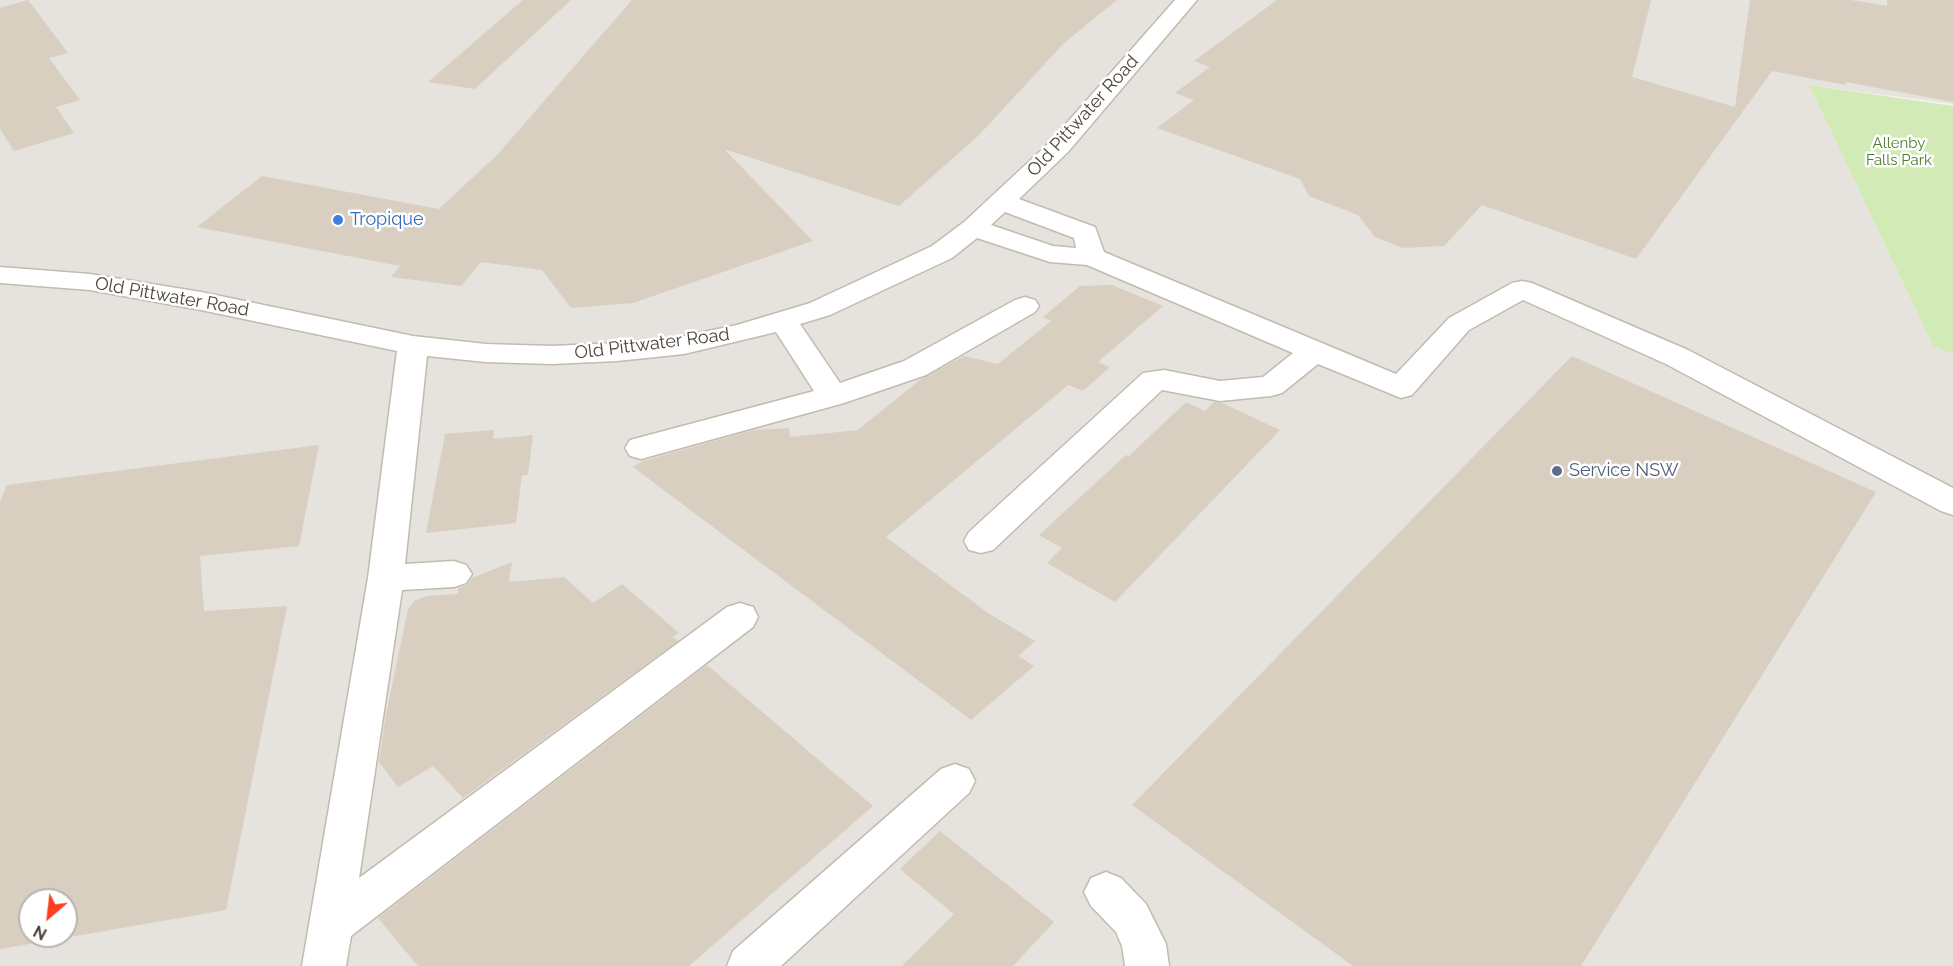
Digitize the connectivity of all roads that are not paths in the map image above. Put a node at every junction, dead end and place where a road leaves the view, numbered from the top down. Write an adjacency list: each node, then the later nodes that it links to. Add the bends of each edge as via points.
1 (1186, 0): 2 (street, Old Pittwater Road, via 1059,147)
2 (1003, 202): 3 (street, Old Pittwater Road); 4 (street, via 1086,233)
3 (973, 228): 4 (street, via 1050,254); 7 (street, Old Pittwater Road, via 942,252 908,269)
4 (1092, 256): 9 (street)
5 (0, 275): 8 (street, Old Pittwater Road, via 113,286)
6 (1025, 306): 10 (street, via 915,368)
7 (784, 322): 8 (street, Old Pittwater Road, via 684,345 617,352 486,353); 10 (street)
8 (413, 345): 15 (street)
9 (1315, 351): 12 (street, via 1401,388 1459,324 1522,289 1677,357); 13 (street, via 1271,386 1220,391 1154,380)
10 (833, 396): 11 (street)
11 (641, 448)
12 (1953, 503)
13 (981, 541)
14 (454, 574): 15 (street)
15 (386, 578): 19 (street)
16 (740, 617): 19 (street)
17 (955, 781): 21 (street)
18 (1106, 892): 22 (street, via 1131,918 1144,944)
19 (330, 926): 20 (street)
20 (324, 966)
21 (749, 966)
22 (1146, 966)

